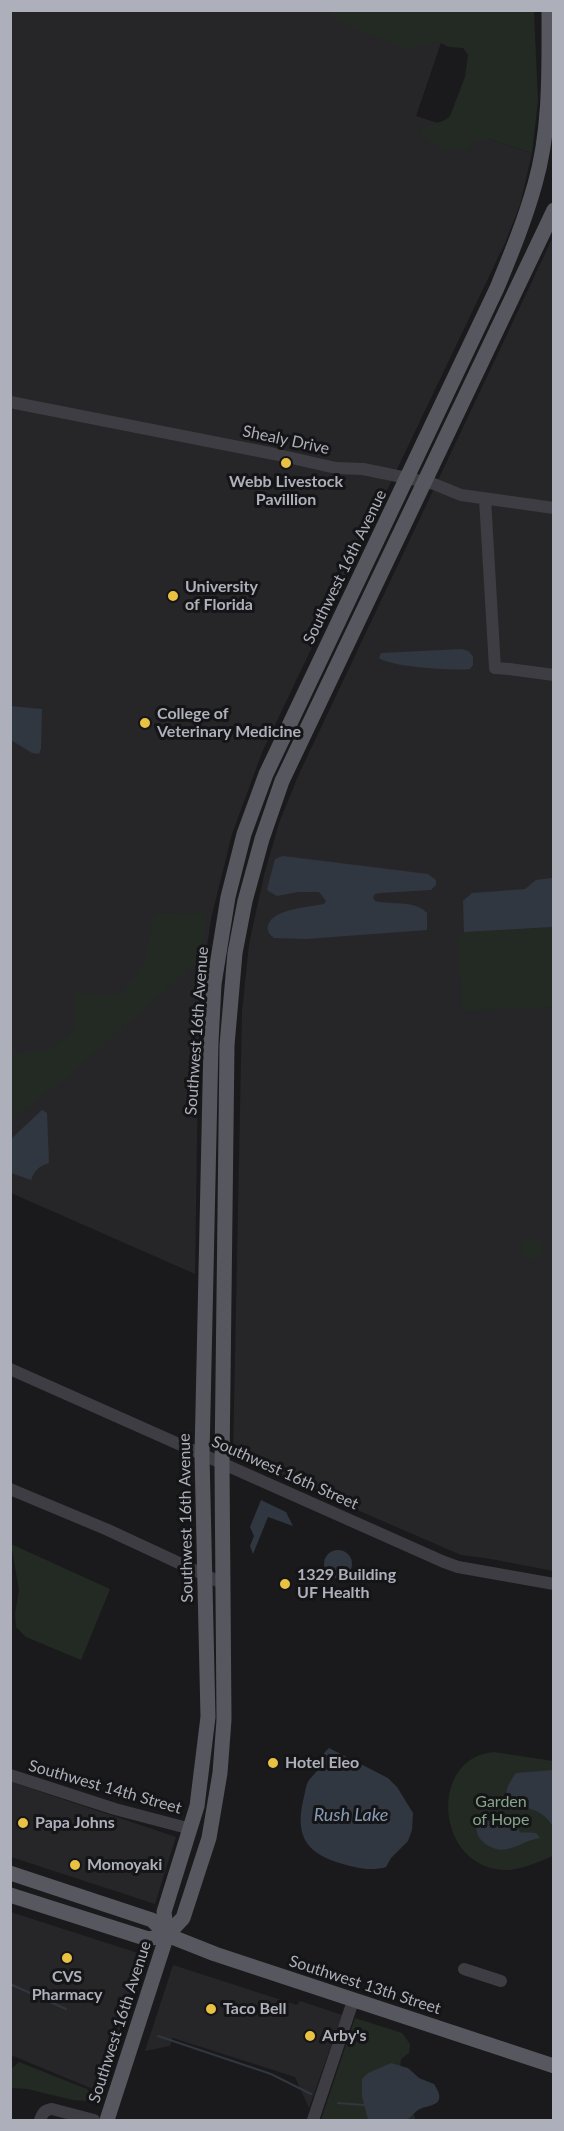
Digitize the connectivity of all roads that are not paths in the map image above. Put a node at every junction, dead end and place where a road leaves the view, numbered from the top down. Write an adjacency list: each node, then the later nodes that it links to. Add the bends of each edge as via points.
1 (549, 10): 4 (main road, Southwest 16th Avenue, via 546,124 536,183 497,288)
2 (554, 210): 5 (main road, Southwest 16th Avenue)
3 (10, 402): 4 (street, Shealy Drive, via 336,468)
4 (407, 478): 5 (street, Shealy Drive); 10 (main road, Southwest 16th Avenue, via 266,774 244,834 228,897 217,958 211,1042)
5 (423, 482): 6 (street, Shealy Drive, via 454,494); 11 (main road, Southwest 16th Avenue, via 282,781 245,901 235,953 227,1045)
6 (485, 499): 7 (street, Shealy Drive); 8 (street, via 495,668)
7 (554, 508)
8 (554, 675)
9 (10, 1369): 10 (street, Southwest 16th Street)
10 (202, 1455): 11 (street, Southwest 16th Street); 13 (main road, Southwest 16th Avenue)
11 (222, 1464): 14 (main road, Southwest 16th Avenue); 15 (street, Southwest 16th Street, via 444,1562)
12 (10, 1489): 13 (street)
13 (205, 1576): 14 (street); 17 (main road, Southwest 16th Avenue, via 208,1717 200,1792)
14 (222, 1583): 20 (main road, Southwest 16th Avenue, via 224,1720 216,1804 183,1918)
15 (554, 1584)
16 (10, 1775): 17 (street, Southwest 14th Street)
17 (190, 1829): 20 (main road, Southwest 16th Avenue, via 164,1912)
18 (10, 1874): 20 (main road, Southwest 13th Street, via 152,1920)
19 (10, 1895): 20 (main road, Southwest 13th Street, via 148,1939)
20 (167, 1935): 23 (main road, Southwest 13th Street); 27 (main road, Southwest 16th Avenue)
21 (464, 1969): 22 (street)
22 (501, 1981)
23 (353, 2001): 24 (main road, Southwest 13th Street); 28 (street)
24 (554, 2066)
25 (40, 2121): 26 (street, via 47,2109 52,2109)
26 (94, 2121)
27 (107, 2121)
28 (313, 2121)

